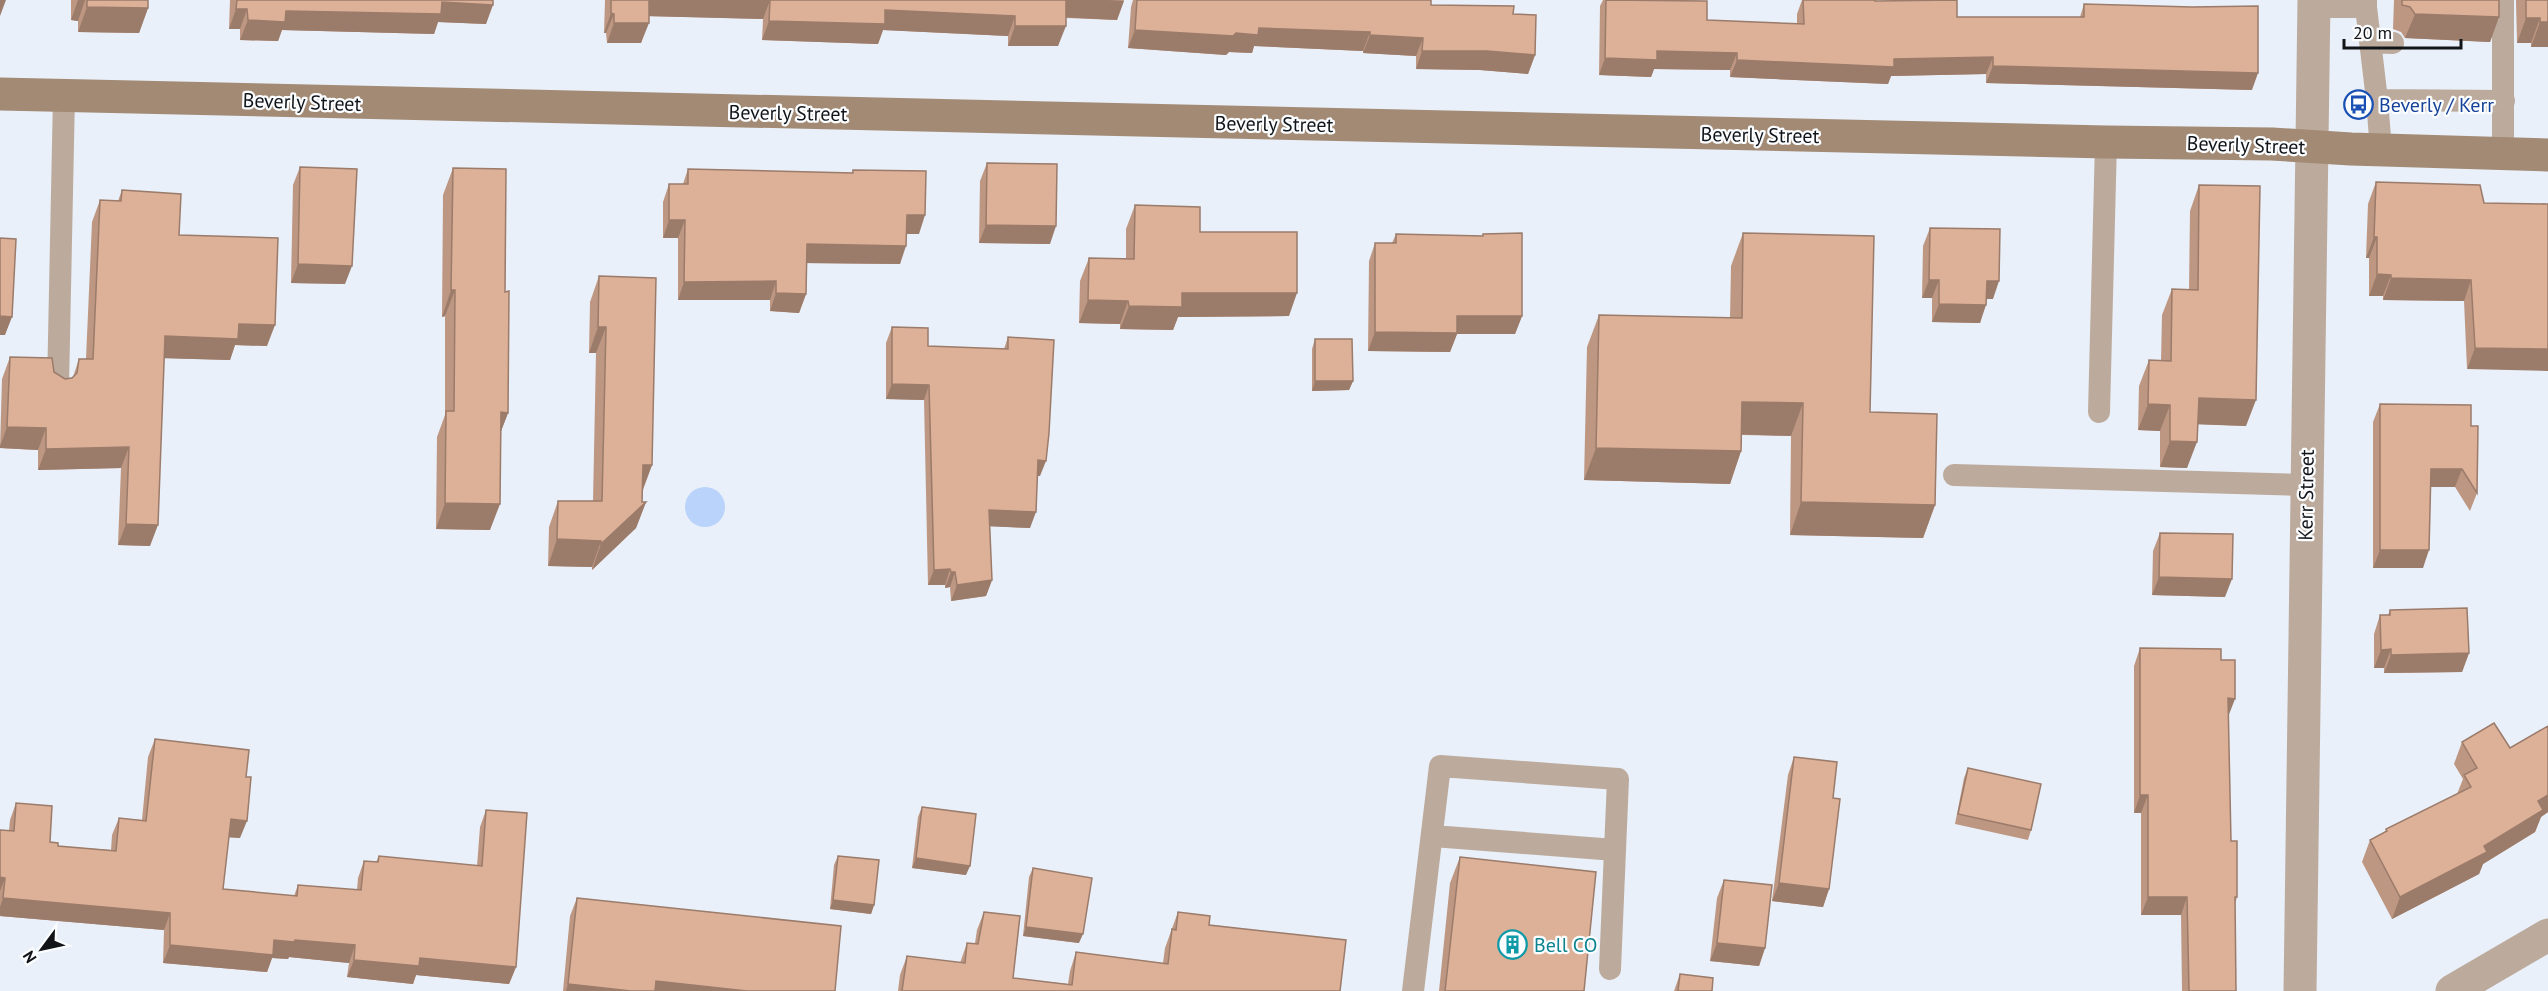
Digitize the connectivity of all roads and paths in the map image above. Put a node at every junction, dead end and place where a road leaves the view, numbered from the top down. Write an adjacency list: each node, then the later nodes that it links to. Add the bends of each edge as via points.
1 (2503, 0): 7 (lane, via 2494,47)
2 (2366, 3): 3 (lane); 6 (lane, via 2382,43)
3 (2314, 4): 9 (street, Kerr Street)
4 (0, 94): 5 (street, Beverly Street)
5 (64, 95): 8 (street, Beverly Street); 13 (lane)
6 (2377, 100): 7 (lane); 10 (lane)
7 (2504, 101): 11 (lane)
8 (2106, 142): 9 (street, Beverly Street); 14 (lane)
9 (2313, 147): 10 (street, Beverly Street); 16 (street, Kerr Street)
10 (2381, 150): 11 (street, Beverly Street)
11 (2503, 153): 12 (street, Beverly Street)
12 (2548, 155)
13 (58, 387)
14 (2099, 412)
15 (1954, 475): 16 (lane)
16 (2306, 485): 22 (street, Kerr Street)
17 (1433, 836): 18 (lane); 18 (lane, via 1440,766 1618,779); 21 (lane)
18 (1615, 850): 20 (lane)
19 (2548, 936): 23 (street)
20 (1610, 969)
21 (1413, 991)
22 (2300, 991)
23 (2452, 991)

